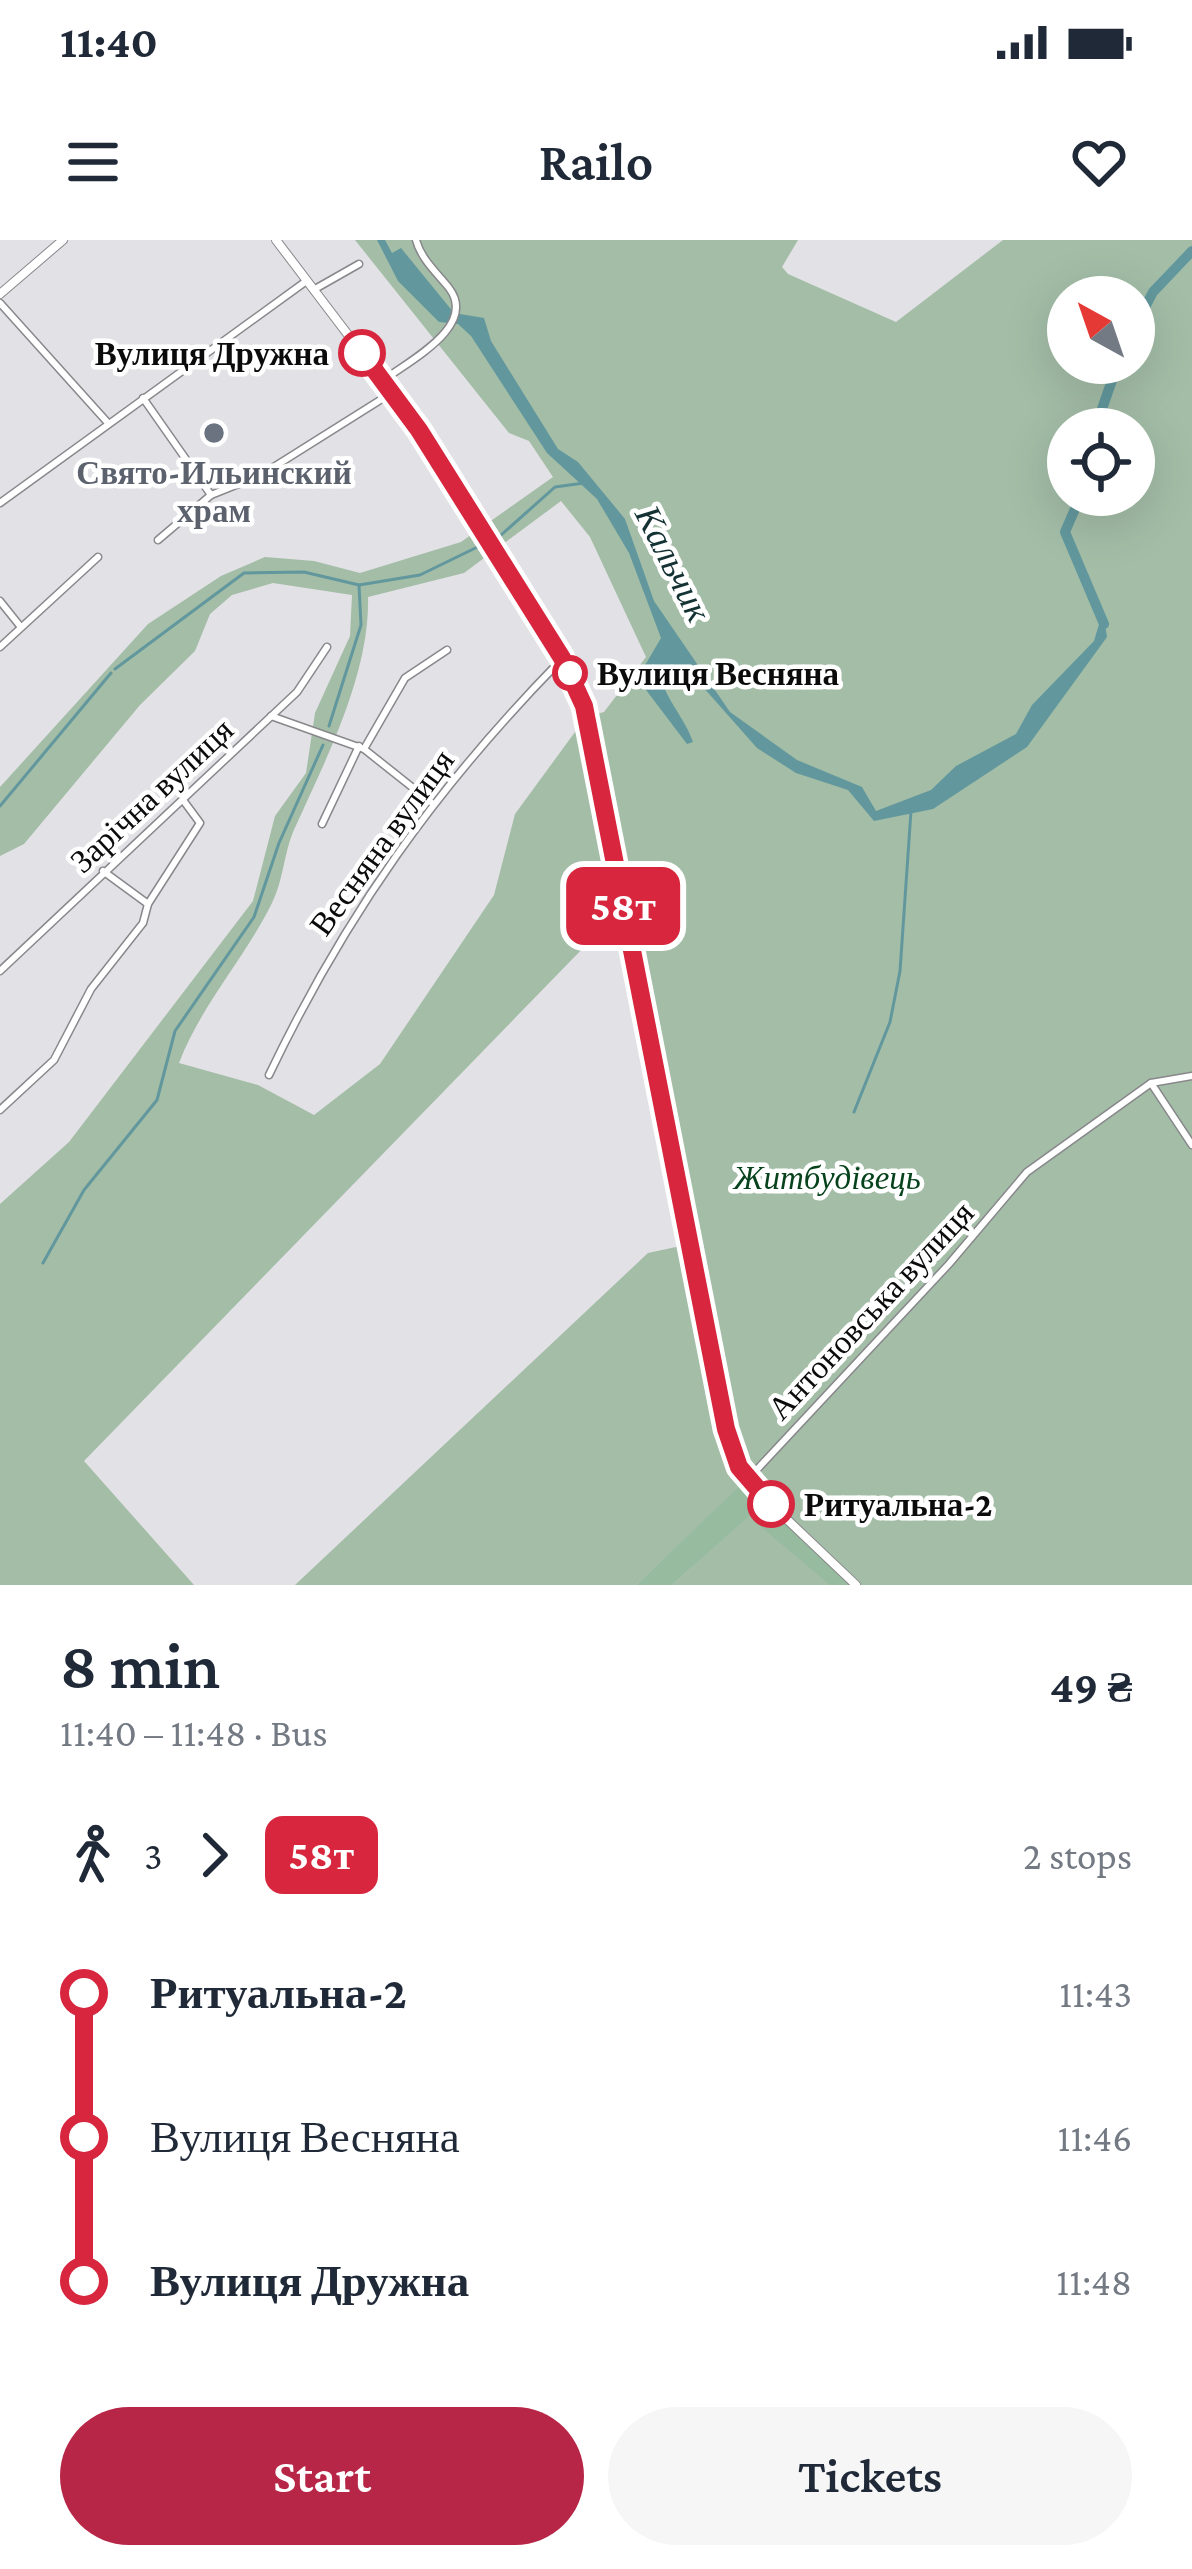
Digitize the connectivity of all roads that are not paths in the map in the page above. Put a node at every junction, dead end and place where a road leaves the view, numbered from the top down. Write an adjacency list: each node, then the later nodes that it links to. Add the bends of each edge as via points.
1 (63, 240): 6 (street)
2 (276, 240): 5 (street)
3 (416, 240): 7 (street, via 458,312 449,330)
4 (359, 264): 5 (street)
5 (308, 286): 7 (street); 9 (street)
6 (0, 298): 10 (street)
7 (384, 380): 8 (street)
8 (393, 392): 11 (street, via 260,475); 20 (street)
9 (143, 398): 10 (street); 11 (street)
10 (108, 423): 12 (street)
11 (211, 495): 13 (street)
12 (0, 503)
13 (158, 540)
14 (98, 557): 16 (street)
15 (0, 601): 16 (street)
16 (21, 627): 17 (street)
17 (0, 646)
18 (327, 647): 21 (street, Зарічна вулиця)
19 (447, 650): 22 (street, Весняна вулиця, via 405,678)
20 (562, 658): 24 (street, Весняна вулиця); 34 (street, via 586,717 726,1429)
21 (271, 716): 22 (street); 23 (street, Зарічна вулиця)
22 (362, 747): 24 (street); 25 (street, Весняна вулиця)
23 (182, 800): 26 (street, Зарічна вулиця); 27 (street, via 200,823)
24 (432, 803): 29 (street, Весняна вулиця, via 349,920)
25 (322, 824)
26 (103, 871): 27 (street); 28 (street, Зарічна вулиця)
27 (148, 904): 32 (street, via 50,1067)
28 (0, 970)
29 (269, 1075)
30 (1192, 1076): 31 (street)
31 (1151, 1083): 33 (street); 34 (street, Антоновська вулиця, via 1027,1172)
32 (1, 1106)
33 (1192, 1145)
34 (747, 1479): 35 (street)
35 (856, 1585)

